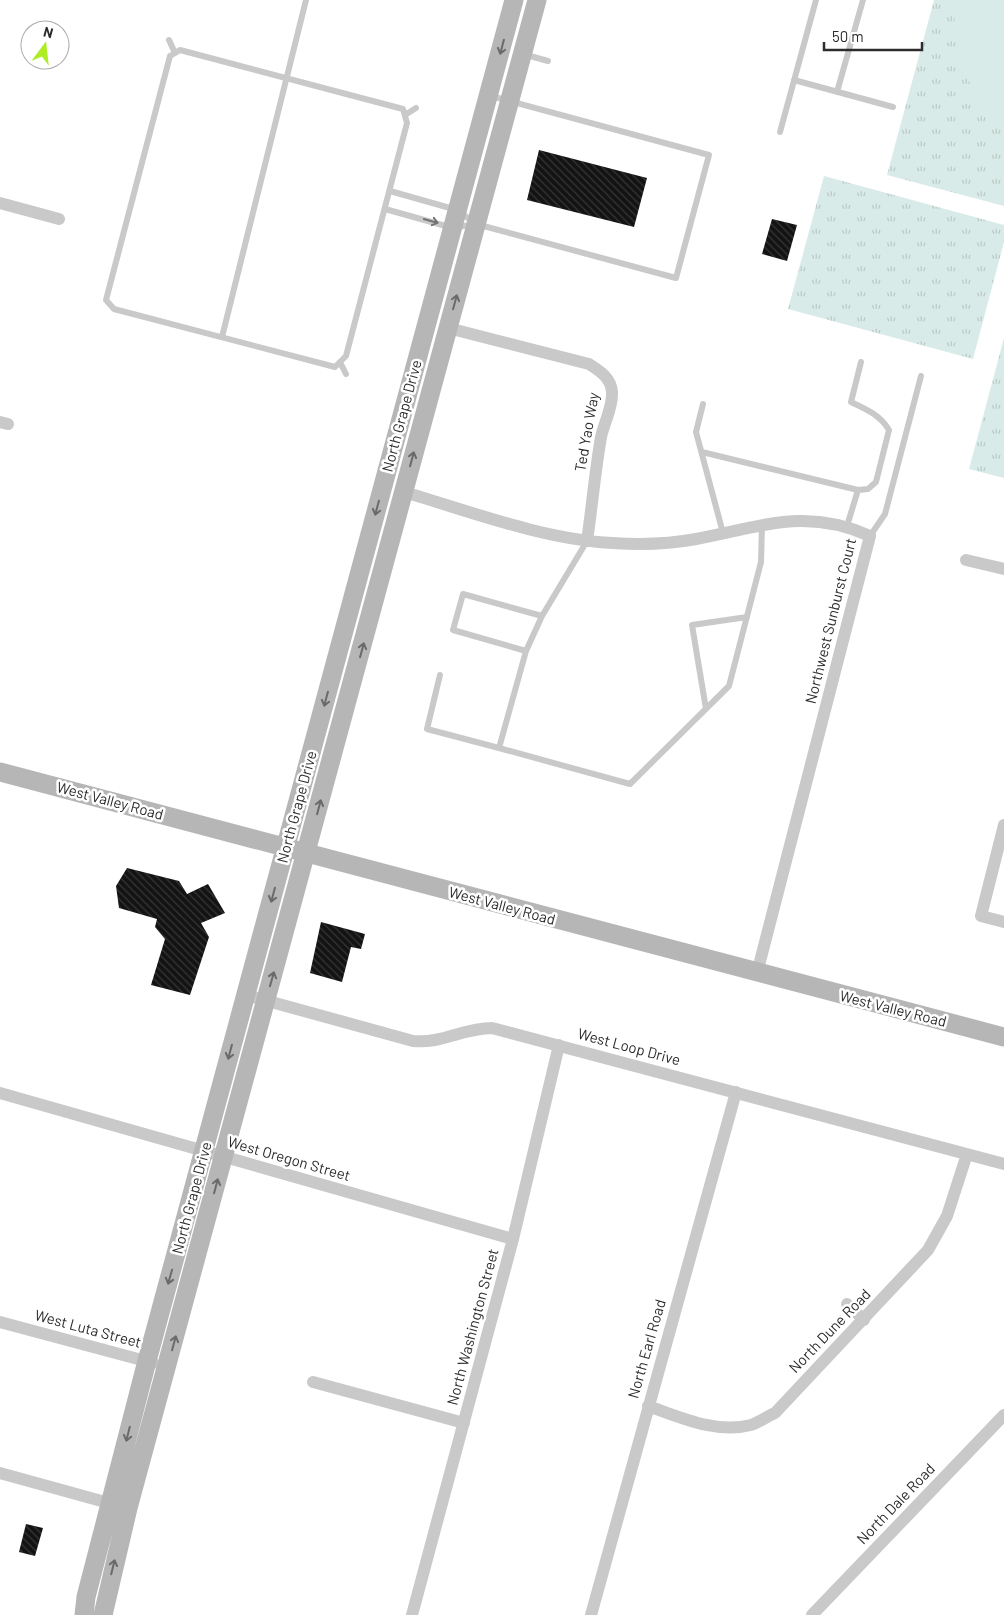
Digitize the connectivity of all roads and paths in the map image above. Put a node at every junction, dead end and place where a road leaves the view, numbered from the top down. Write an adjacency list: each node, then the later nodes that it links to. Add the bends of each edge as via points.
1 (306, 0): 10 (lane)
2 (514, 0): 13 (main road, North Grape Drive, one-way to 13)
3 (537, 0): 8 (main road, North Grape Drive)
4 (816, 0): 11 (lane)
5 (862, 0): 12 (lane)
6 (169, 40): 7 (lane)
7 (175, 53): 10 (lane, via 180,50); 26 (lane, via 170,56 106,300 114,309)
8 (522, 54): 9 (lane); 14 (main road, North Grape Drive)
9 (548, 61)
10 (286, 77): 17 (lane, via 403,108); 26 (lane)
11 (794, 80): 12 (lane); 18 (lane)
12 (838, 92): 15 (lane)
13 (489, 95): 14 (lane); 23 (main road, North Grape Drive)
14 (509, 101): 24 (main road, North Grape Drive); 24 (lane, via 709,155 707,165 676,278)
15 (892, 107)
16 (416, 108): 17 (lane)
17 (405, 115): 19 (lane, via 407,122)
18 (780, 132)
19 (390, 190): 21 (lane); 23 (lane)
20 (0, 203): 22 (street)
21 (385, 209): 23 (lane, one-way to 23); 27 (lane, via 346,356)
22 (59, 219)
23 (455, 219): 24 (lane); 24 (lane); 50 (main road, North Grape Drive, one-way to 50)
24 (476, 224): 25 (main road, North Grape Drive, one-way to 24)
25 (448, 328): 34 (main road, North Grape Drive, one-way to 25); 39 (street, Ted Yao Way, via 589,364 608,373 612,402 602,436)
26 (222, 338): 27 (lane, via 335,367)
27 (340, 362): 29 (lane)
28 (861, 362): 33 (lane, via 851,402 876,414 889,430 876,482 868,489)
29 (346, 374)
30 (921, 376): 38 (lane, via 885,514)
31 (702, 404): 32 (lane, via 696,432)
32 (702, 452): 33 (lane); 37 (lane)
33 (858, 490): 36 (lane)
34 (404, 492): 39 (street, Northwest Sunburst Court); 51 (main road, North Grape Drive, one-way to 34)
35 (762, 525): 36 (street, Northwest Sunburst Court, via 788,520 816,520); 37 (street, Northwest Sunburst Court); 43 (lane, via 761,562)
36 (847, 526): 38 (street, Northwest Sunburst Court)
37 (723, 533): 39 (street, Northwest Sunburst Court, via 660,544)
38 (870, 536): 53 (street, Northwest Sunburst Court)
39 (587, 541): 42 (lane)
40 (966, 560): 41 (street)
41 (1004, 569)
42 (542, 616): 44 (lane); 44 (lane, via 463,594 453,630)
43 (747, 617): 46 (lane, via 729,686); 46 (lane, via 692,625)
44 (526, 651): 47 (lane)
45 (440, 675): 47 (lane, via 427,728)
46 (706, 709): 47 (lane, via 630,784)
47 (499, 748)
48 (0, 772): 50 (main road, West Valley Road)
49 (1004, 826): 52 (street, via 977,919)
50 (286, 848): 51 (main road, West Valley Road); 54 (main road, North Grape Drive, one-way to 54)
51 (307, 854): 53 (main road, West Valley Road); 55 (main road, North Grape Drive, one-way to 51)
52 (1004, 922)
53 (757, 974): 56 (main road, West Valley Road)
54 (246, 995): 55 (street, West Loop Drive); 60 (main road, North Grape Drive, one-way to 60)
55 (266, 1001): 57 (street, West Loop Drive, via 413,1041 429,1042 475,1028 492,1028); 62 (main road, North Grape Drive)
56 (1004, 1037)
57 (559, 1045): 58 (street, West Loop Drive); 64 (street, North Washington Street)
58 (736, 1092): 61 (street, West Loop Drive); 71 (street, North Earl Road)
59 (0, 1093): 60 (street, West Oregon Street)
60 (205, 1152): 62 (street, West Oregon Street); 68 (main road, North Grape Drive, one-way to 68)
61 (967, 1154): 63 (street, West Loop Drive); 66 (street, North Dune Road, via 947,1216 928,1250)
62 (224, 1158): 64 (street, West Oregon Street); 69 (main road, North Grape Drive, one-way to 62)
63 (1004, 1164)
64 (513, 1239): 73 (street, North Washington Street)
65 (847, 1304): 66 (street)
66 (864, 1320): 71 (street, North Dune Road, via 775,1412 751,1424 724,1427 706,1424)
67 (0, 1322): 68 (street, West Luta Street)
68 (146, 1362): 69 (street, West Luta Street); 75 (main road, North Grape Drive, one-way to 75)
69 (167, 1368): 75 (main road, North Grape Drive)
70 (313, 1382): 73 (street)
71 (648, 1406): 79 (street, North Earl Road)
72 (1004, 1415): 80 (street, North Dale Road)
73 (464, 1423): 78 (street, North Washington Street)
74 (0, 1473): 75 (street)
75 (119, 1506): 76 (main road, North Grape Drive, via 86,1597); 77 (main road, one-way to 75)
76 (84, 1615)
77 (103, 1615)
78 (412, 1615)
79 (591, 1615)
80 (812, 1615)

